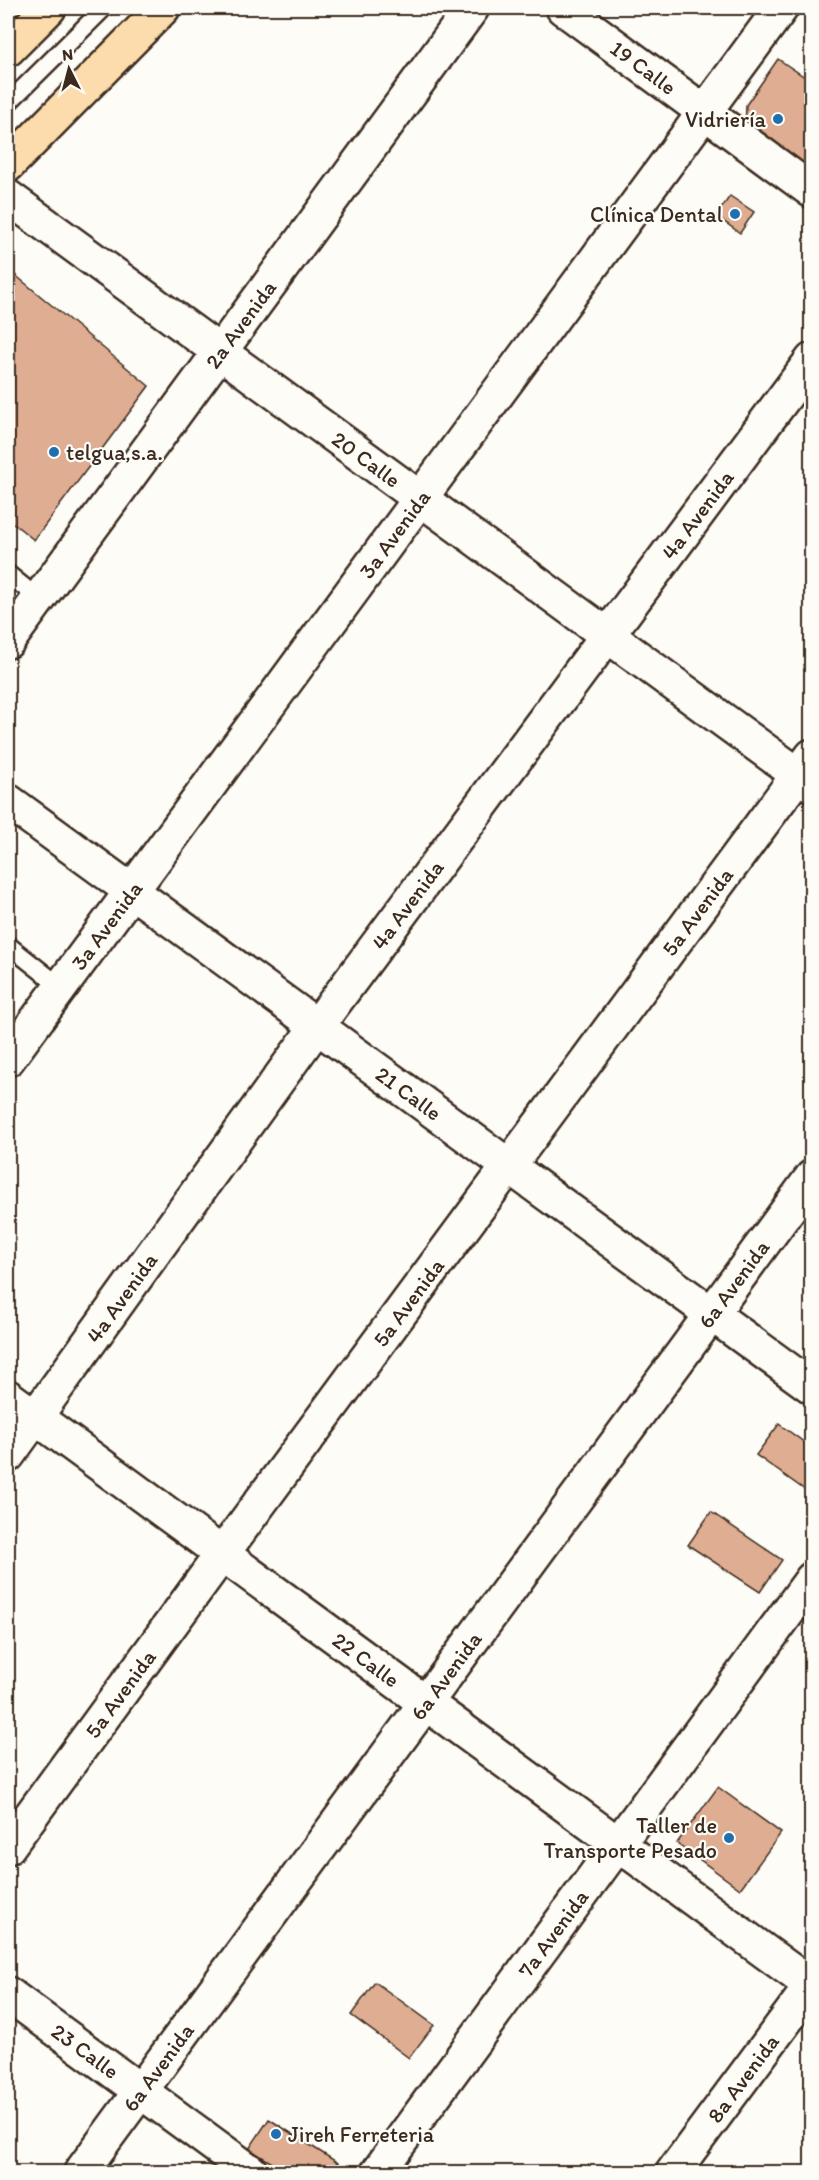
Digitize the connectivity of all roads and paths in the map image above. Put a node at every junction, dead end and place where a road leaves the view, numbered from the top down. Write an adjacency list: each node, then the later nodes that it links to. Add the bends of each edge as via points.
1 (49, 8): 7 (highway)
2 (104, 8): 8 (lane)
3 (163, 8): 10 (highway)
4 (472, 8): 13 (street, 2a Avenida)
5 (563, 8): 9 (street, 19 Calle)
6 (781, 8): 9 (street, 3a Avenida)
7 (8, 49)
8 (8, 103)
9 (704, 112): 11 (street, 19 Calle); 15 (street, 3a Avenida)
10 (8, 165)
11 (812, 191)
12 (8, 197): 13 (street, 20 Calle)
13 (219, 352): 15 (street, 20 Calle); 17 (street, 2a Avenida)
14 (812, 360): 18 (street, 4a Avenida)
15 (420, 498): 18 (street, 20 Calle); 22 (street, 3a Avenida)
16 (8, 574): 17 (lane)
17 (39, 599): 19 (street, 2a Avenida)
18 (607, 635): 20 (street, 20 Calle); 25 (street, 4a Avenida)
19 (8, 641)
20 (807, 772): 27 (street, 5a Avenida)
21 (8, 801): 22 (street, 21 Calle)
22 (132, 891): 24 (street, 3a Avenida); 25 (street, 21 Calle)
23 (8, 945): 24 (lane)
24 (61, 987): 26 (street, 3a Avenida)
25 (317, 1026): 27 (street, 21 Calle); 32 (street, 4a Avenida)
26 (8, 1059)
27 (508, 1166): 29 (street, 21 Calle); 34 (street, 5a Avenida)
28 (812, 1177): 29 (street, 6a Avenida)
29 (711, 1314): 30 (street, 21 Calle); 36 (street, 6a Avenida)
30 (812, 1387)
31 (8, 1397): 32 (street, 22 Calle)
32 (35, 1417): 33 (street, 4a Avenida); 34 (street, 22 Calle)
33 (8, 1455)
34 (222, 1554): 36 (street, 22 Calle); 38 (street, 5a Avenida)
35 (812, 1579): 37 (street, 7a Avenida)
36 (425, 1703): 37 (street, 22 Calle); 41 (street, 6a Avenida)
37 (619, 1845): 39 (street, 22 Calle); 44 (street, 7a Avenida)
38 (8, 1847)
39 (811, 1985): 45 (street, 8a Avenida)
40 (8, 1994): 41 (street, 23 Calle)
41 (140, 2091): 42 (street, 6a Avenida); 43 (street, 23 Calle)
42 (81, 2172)
43 (250, 2172)
44 (378, 2172)
45 (673, 2172)

